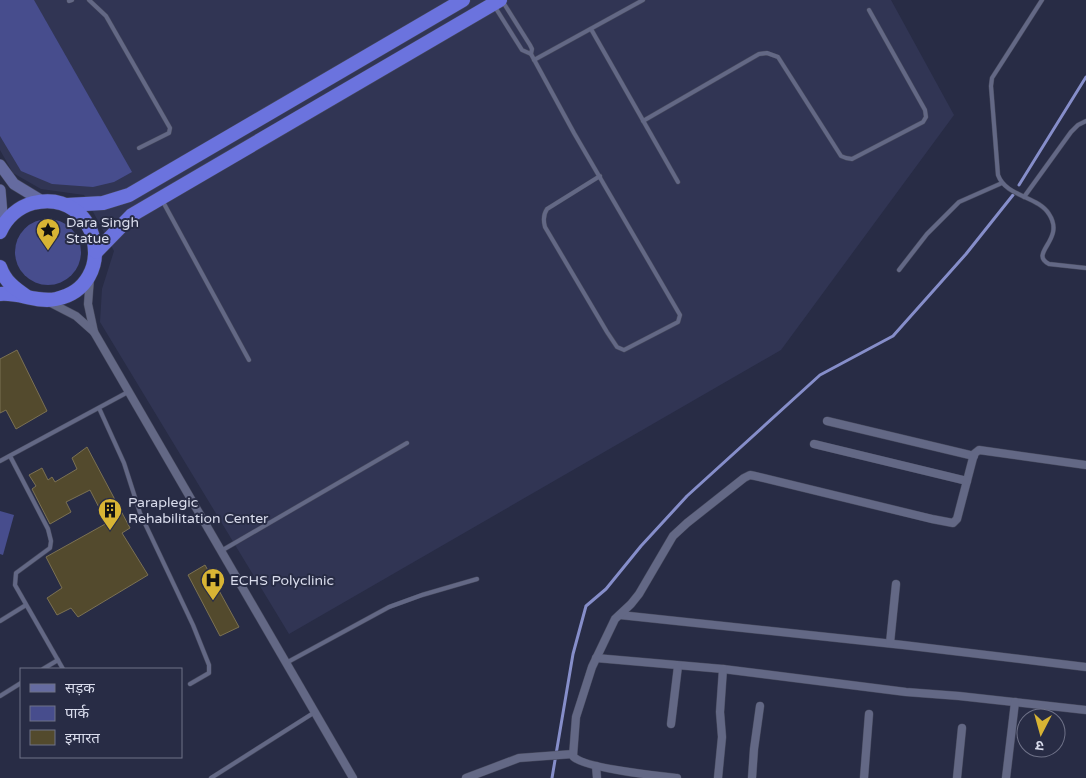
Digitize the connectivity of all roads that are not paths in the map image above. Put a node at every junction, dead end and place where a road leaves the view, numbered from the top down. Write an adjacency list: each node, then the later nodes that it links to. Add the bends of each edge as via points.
1 (89, 0): 12 (lane, via 106,16 170,128 169,133)
2 (463, 0): 22 (highway, via 129,195 103,203)
3 (643, 0): 7 (lane)
4 (1042, 0): 16 (lane, via 992,78 998,175)
5 (498, 1): 8 (lane, via 530,45); 8 (lane, via 522,50); 20 (highway)
6 (869, 10): 10 (lane, via 926,116 922,122 852,159 841,156 778,57 768,52 759,54)
7 (591, 28): 9 (lane); 10 (lane)
8 (531, 54): 9 (lane)
9 (534, 60): 14 (lane)
10 (643, 121): 15 (lane)
11 (1086, 121): 18 (lane, via 1071,132)
12 (138, 148)
13 (0, 164): 21 (main road, via 14,184)
14 (600, 176): 14 (lane, via 680,318 624,350 617,347 607,332 543,220 547,209)
15 (678, 182)
16 (1002, 183): 18 (lane); 27 (lane, via 959,202 927,234)
17 (0, 190): 19 (main road)
18 (1024, 196): 26 (lane, via 1049,213 1055,228 1053,238 1043,252 1044,261)
19 (0, 198): 23 (main road)
20 (161, 198): 24 (highway, via 132,215); 33 (lane)
21 (42, 201): 22 (highway); 23 (highway, via 13,213)
22 (67, 205): 24 (highway, via 89,224)
23 (2, 229)
24 (96, 252): 28 (highway)
25 (0, 267): 30 (highway, via 13,288)
26 (1086, 268)
27 (899, 270)
28 (91, 274): 31 (highway, via 85,283 67,296); 32 (street, via 88,304)
29 (0, 294): 30 (highway)
30 (26, 296): 31 (highway)
31 (45, 300): 32 (street, via 76,316)
32 (94, 332): 34 (street)
33 (249, 360)
34 (128, 392): 35 (lane); 44 (street)
35 (99, 408): 39 (lane); 60 (lane, via 124,463 140,513 209,665 209,673)
36 (827, 421): 40 (street)
37 (407, 443): 44 (lane)
38 (814, 444): 43 (street)
39 (10, 456): 41 (lane); 47 (lane, via 51,534 50,548 16,573 16,585)
40 (974, 456): 42 (street, via 982,450); 43 (street)
41 (0, 461)
42 (1086, 465)
43 (967, 481): 48 (street, via 957,519 953,523 748,476 673,536 639,594)
44 (221, 551): 53 (street)
45 (477, 579): 53 (lane, via 389,607)
46 (896, 584): 50 (street)
47 (26, 605): 49 (lane); 52 (lane)
48 (620, 615): 50 (street); 51 (street)
49 (0, 621)
50 (890, 643): 57 (street)
51 (596, 658): 54 (street); 69 (street, via 576,717)
52 (58, 660): 55 (lane); 56 (lane)
53 (286, 663): 65 (street)
54 (678, 666): 58 (street); 67 (street)
55 (44, 668)
56 (62, 668)
57 (1086, 668)
58 (723, 669): 62 (street); 76 (street)
59 (20, 684): 61 (lane)
60 (190, 684)
61 (0, 696)
62 (1015, 702): 64 (street); 80 (street)
63 (760, 706): 77 (street)
64 (1086, 710)
65 (315, 712): 71 (lane); 72 (street)
66 (869, 714): 78 (street)
67 (671, 724)
68 (962, 728): 79 (street)
69 (573, 754): 70 (street, via 576,760); 73 (street, via 519,758)
70 (596, 766): 74 (street); 75 (street)
71 (211, 778)
72 (353, 778)
73 (466, 778)
74 (597, 778)
75 (677, 778)
76 (718, 778)
77 (752, 778)
78 (864, 778)
79 (957, 778)
80 (1006, 778)

